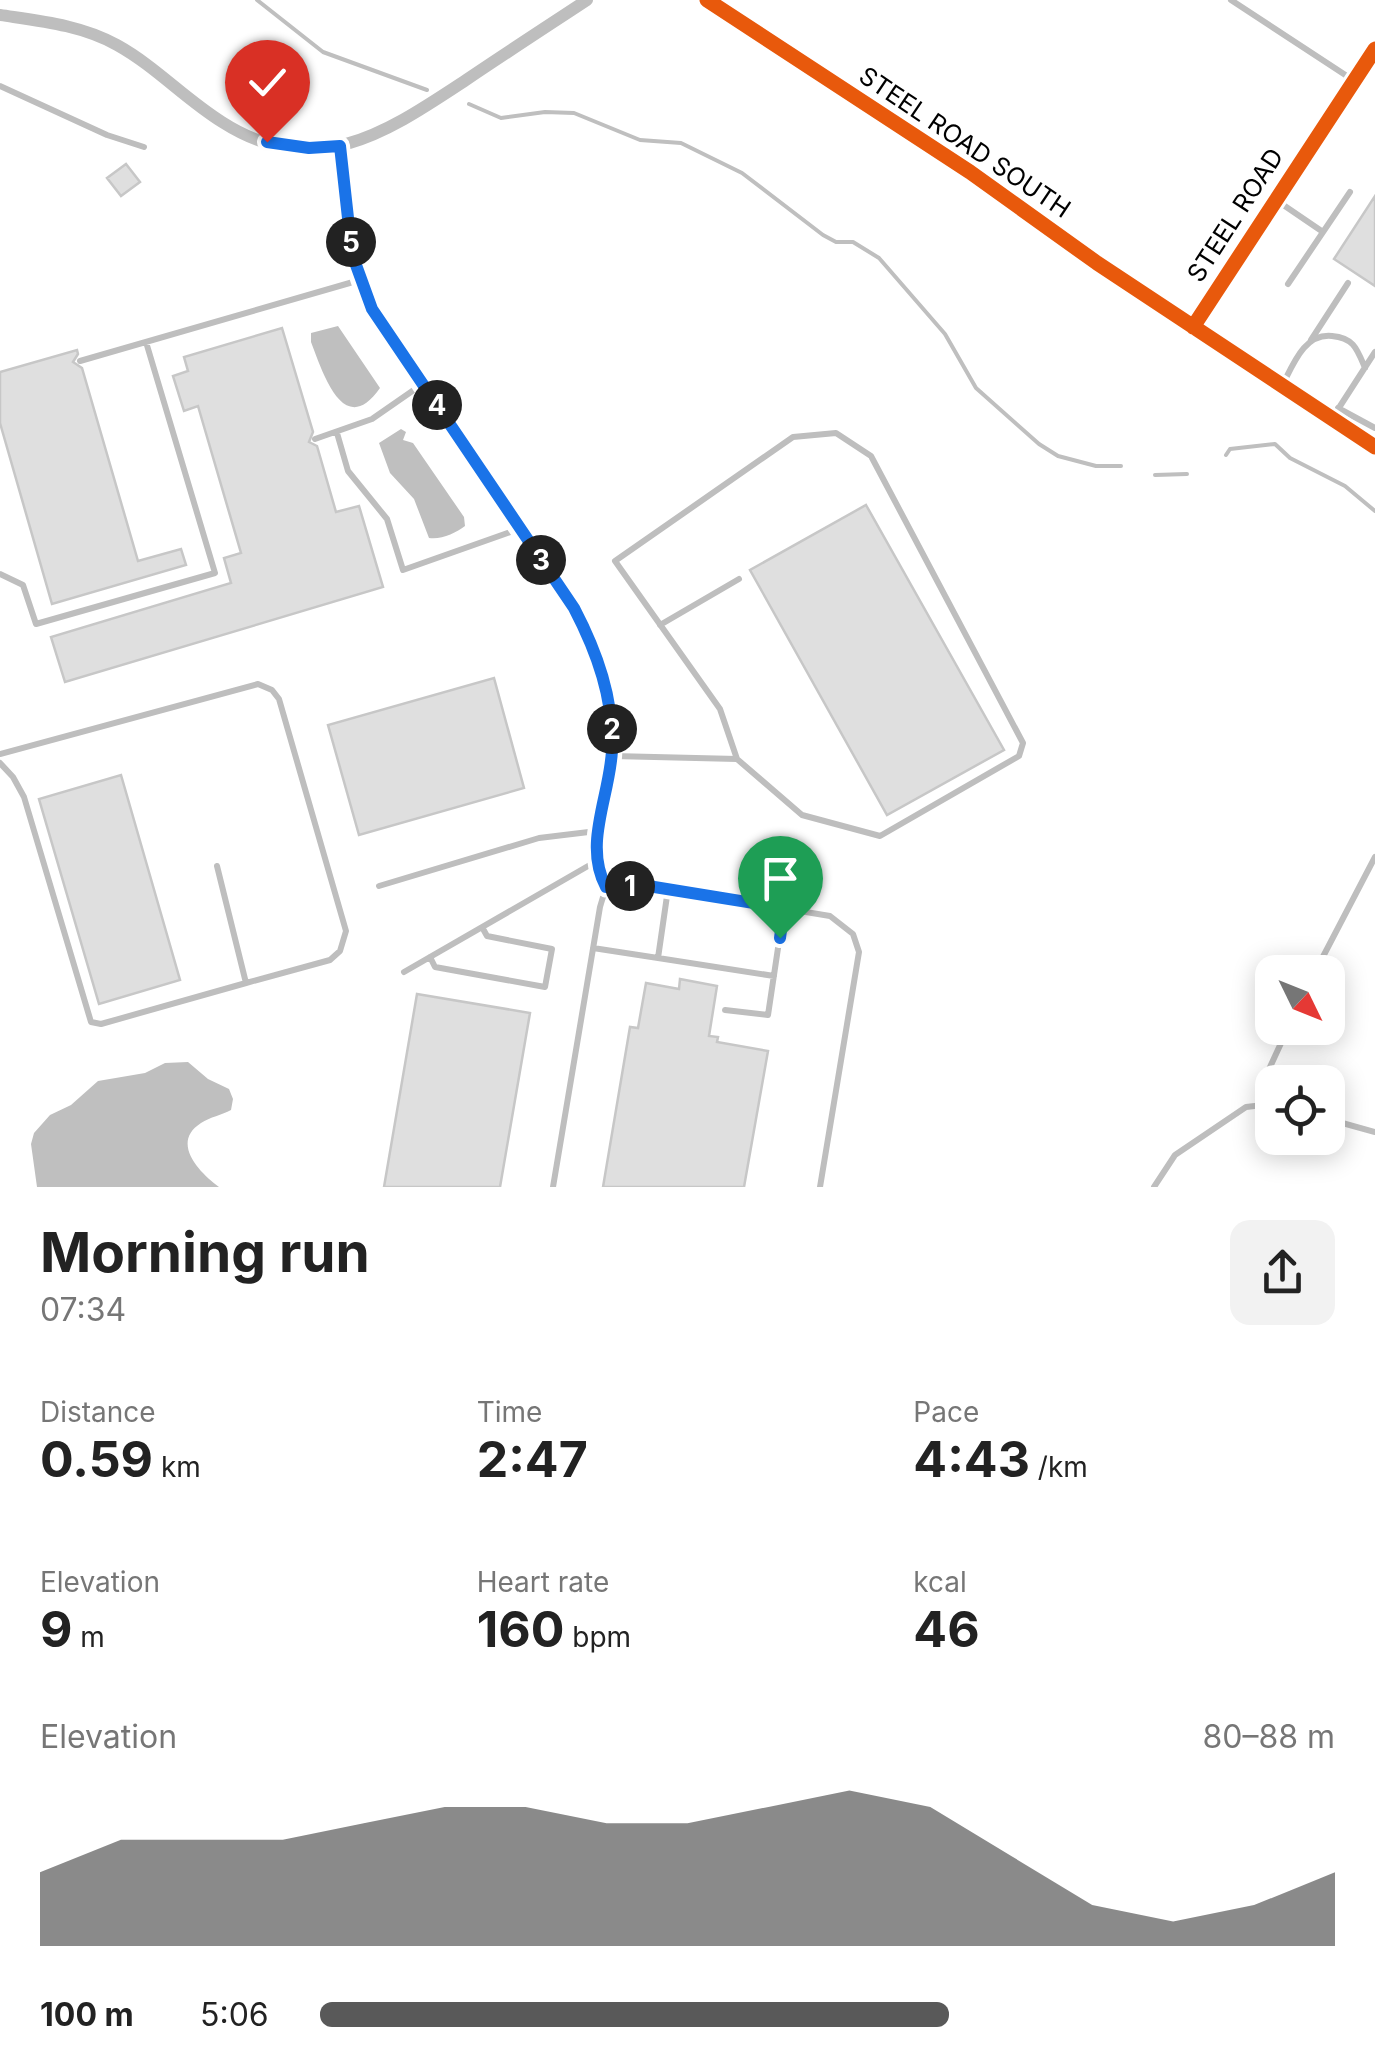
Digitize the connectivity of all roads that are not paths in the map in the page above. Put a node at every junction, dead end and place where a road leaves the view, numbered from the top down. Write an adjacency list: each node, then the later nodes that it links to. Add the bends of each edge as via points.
1 (587, 0): 8 (street, via 399,124)
2 (707, 0): 16 (street, STEEL ROAD SOUTH)
3 (1231, 0): 6 (lane)
4 (0, 15): 8 (street, via 102,38 243,134 284,145)
5 (1375, 49): 6 (street, STEEL ROAD)
6 (1354, 81): 11 (street, STEEL ROAD)
7 (0, 86): 9 (lane)
8 (340, 146): 13 (street)
9 (144, 147)
10 (1350, 192): 12 (lane)
11 (1275, 200): 12 (lane); 16 (street, STEEL ROAD)
12 (1323, 232): 15 (lane)
13 (360, 280): 18 (lane); 22 (street)
14 (1348, 283): 17 (lane)
15 (1288, 284)
16 (1193, 327): 23 (street)
17 (1310, 340): 21 (lane, via 1344,338); 23 (lane)
18 (146, 342): 20 (lane); 30 (lane, via 215,573 36,624 25,588)
19 (1375, 352): 21 (lane)
20 (80, 361)
21 (1364, 368): 24 (lane)
22 (422, 385): 26 (lane, via 385,412); 29 (street)
23 (1282, 386): 24 (street)
24 (1335, 414): 25 (lane); 28 (street)
25 (1375, 428)
26 (337, 433): 27 (lane); 29 (lane, via 348,471 388,519 403,570)
27 (315, 439)
28 (1375, 447)
29 (520, 529): 34 (street, via 590,638 609,702)
30 (0, 574)
31 (740, 579): 32 (lane)
32 (660, 625): 35 (lane, via 720,709); 35 (lane, via 615,561 793,436 836,433 871,456 1023,743 1018,756 880,836 802,815)
33 (0, 754): 52 (lane, via 258,684 272,690 346,931 330,960)
34 (612, 756): 35 (lane); 37 (street)
35 (738, 758)
36 (0, 763): 52 (lane, via 24,797 91,1022)
37 (598, 831): 39 (street); 41 (lane, via 539,838)
38 (1375, 857): 47 (lane)
39 (595, 862): 42 (street); 45 (lane)
40 (217, 866): 52 (lane)
41 (379, 886)
42 (606, 887): 43 (lane); 46 (lane)
43 (668, 890): 44 (lane); 49 (lane)
44 (784, 908): 51 (lane); 58 (lane, via 838,920 859,952)
45 (482, 927): 48 (lane); 48 (lane, via 487,936 552,949 546,986 435,968)
46 (593, 948): 49 (lane); 57 (lane)
47 (1323, 955)
48 (430, 957): 50 (lane)
49 (658, 958): 51 (lane)
50 (404, 972)
51 (774, 976): 53 (lane, via 768,1015)
52 (246, 983)
53 (725, 1010)
54 (1255, 1106): 59 (lane, via 1175,1155)
55 (1345, 1124): 56 (lane)
56 (1375, 1132)
57 (553, 1187)
58 (820, 1187)
59 (1154, 1187)

